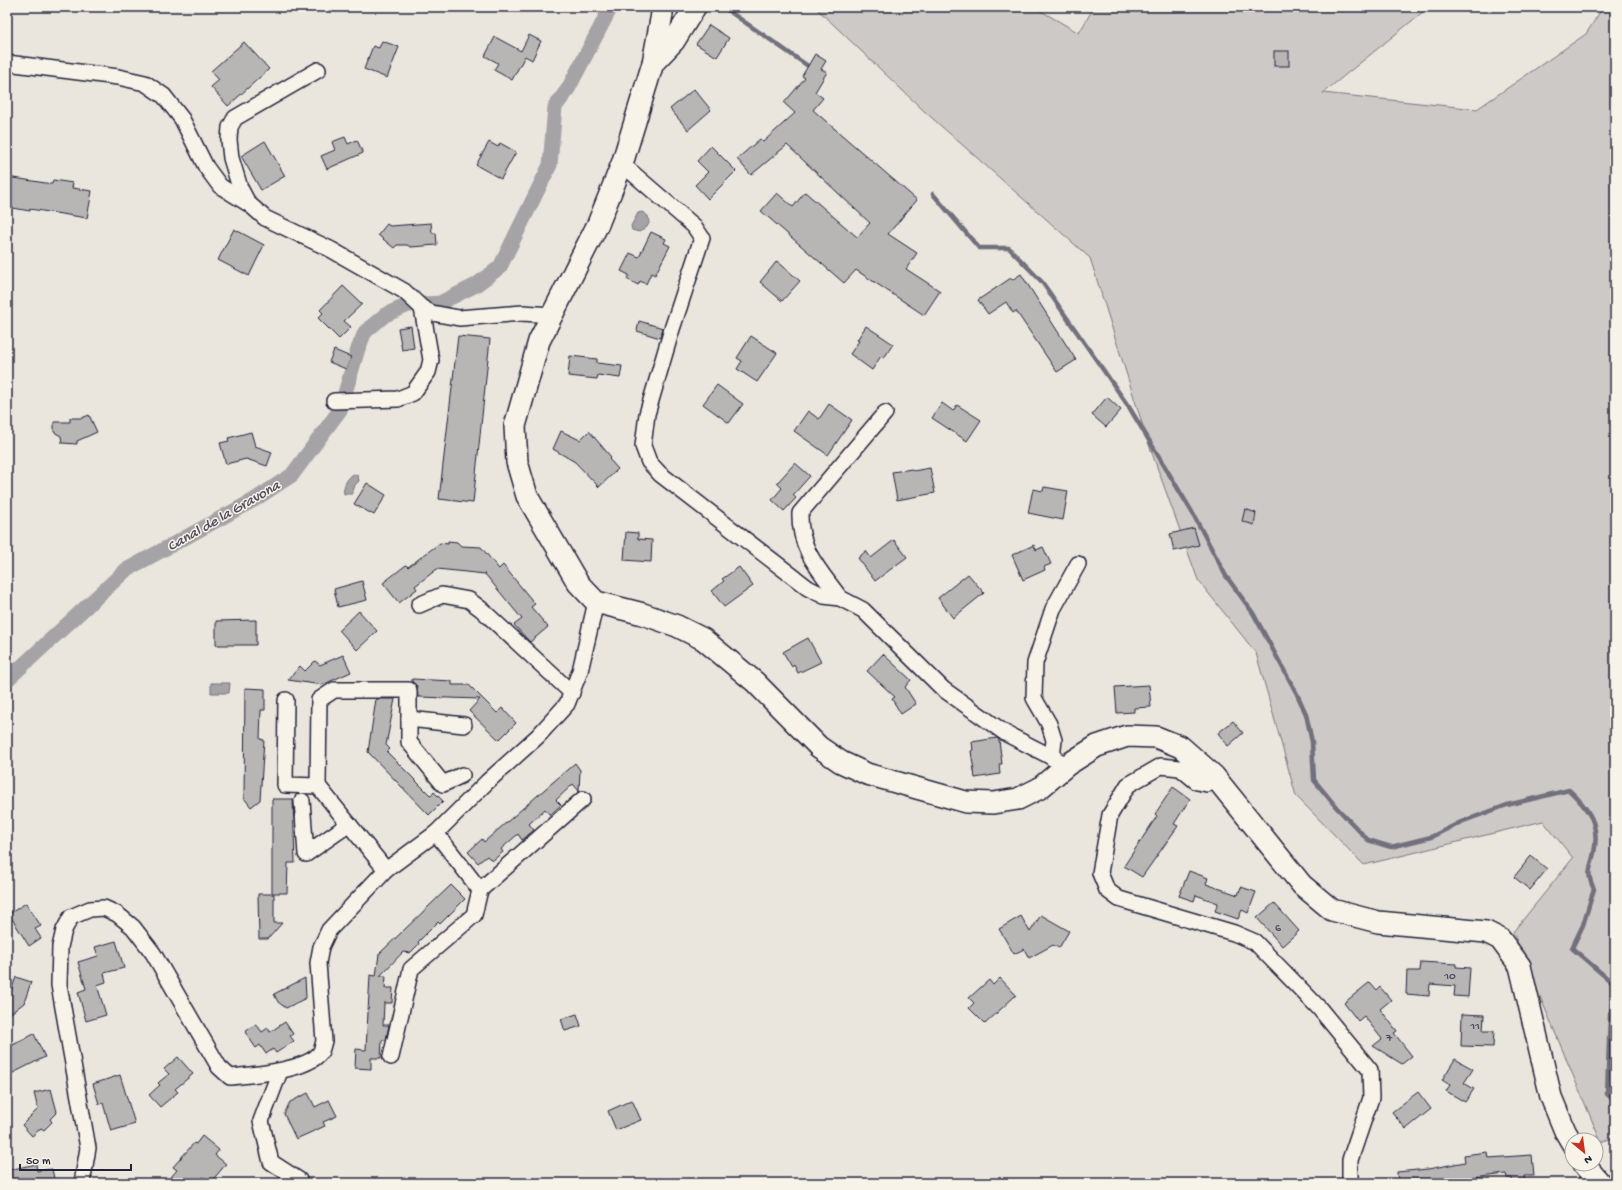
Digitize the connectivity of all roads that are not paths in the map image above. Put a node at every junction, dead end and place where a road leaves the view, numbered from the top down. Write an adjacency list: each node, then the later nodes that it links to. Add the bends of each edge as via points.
1 (661, 7): 4 (street)
2 (695, 7): 4 (street, via 674,41)
3 (7, 63): 7 (street, via 118,77 145,83 164,96 182,119 206,167 220,186)
4 (653, 63): 6 (street)
5 (318, 70): 7 (street, via 235,118 230,127 231,158 240,188)
6 (622, 164): 9 (street, via 598,224); 13 (street, via 694,226 702,238 647,414 643,446 649,462 660,474 808,588 824,596)
7 (248, 203): 8 (street, via 265,218 330,249 404,291)
8 (422, 308): 9 (street, via 432,313 459,318 522,313); 10 (street, via 431,360 428,372 413,393 398,399)
9 (551, 315): 14 (street, via 539,341 515,426 517,462 527,496 578,583)
10 (334, 401)
11 (885, 413): 13 (street, via 800,513 799,530 809,555)
12 (1078, 564): 20 (street, via 1052,610 1035,663 1034,698 1049,724)
13 (840, 598): 20 (street, via 863,610 943,689 1005,733)
14 (596, 602): 16 (street); 20 (street, via 643,614 703,639 755,682 820,747 841,762 867,774 966,802 993,803 1018,799 1040,788)
15 (419, 605): 16 (street, via 442,595 468,600 481,609)
16 (572, 694): 27 (street, via 567,704 538,736)
17 (286, 700): 23 (street, via 285,785)
18 (409, 719): 19 (street); 21 (street, via 408,742 443,784); 23 (street, via 409,690 334,690 319,700)
19 (464, 725)
20 (1060, 761): 22 (street, via 1127,736 1156,738 1181,747)
21 (462, 775)
22 (1214, 776): 32 (street, via 1302,885 1332,910 1378,922 1486,932 1500,938 1520,966 1551,1097); 36 (street, via 1207,784 1197,782 1180,768 1161,766 1128,785 1110,815 1100,874 1107,890 1119,899 1234,933 1255,942 1319,1008 1370,1070 1371,1098 1350,1160)
23 (318, 786): 26 (street)
24 (583, 799): 29 (street)
25 (302, 801): 26 (street, via 306,854)
26 (349, 824): 28 (street)
27 (436, 833): 28 (street); 29 (street)
28 (386, 870): 31 (street, via 329,930 321,948 318,963 324,1041 320,1053 308,1062)
29 (480, 890): 30 (street, via 474,915 411,969)
30 (391, 1057)
31 (280, 1071): 34 (street, via 261,1121 271,1162); 35 (street, via 230,1078 219,1067 153,952 133,927 117,914 104,908 90,909 71,917 64,930 60,947 58,985 88,1148)
32 (1566, 1132)
33 (1591, 1172): 37 (street)
34 (299, 1180)
35 (82, 1183)
36 (1350, 1183)
37 (1600, 1183)

